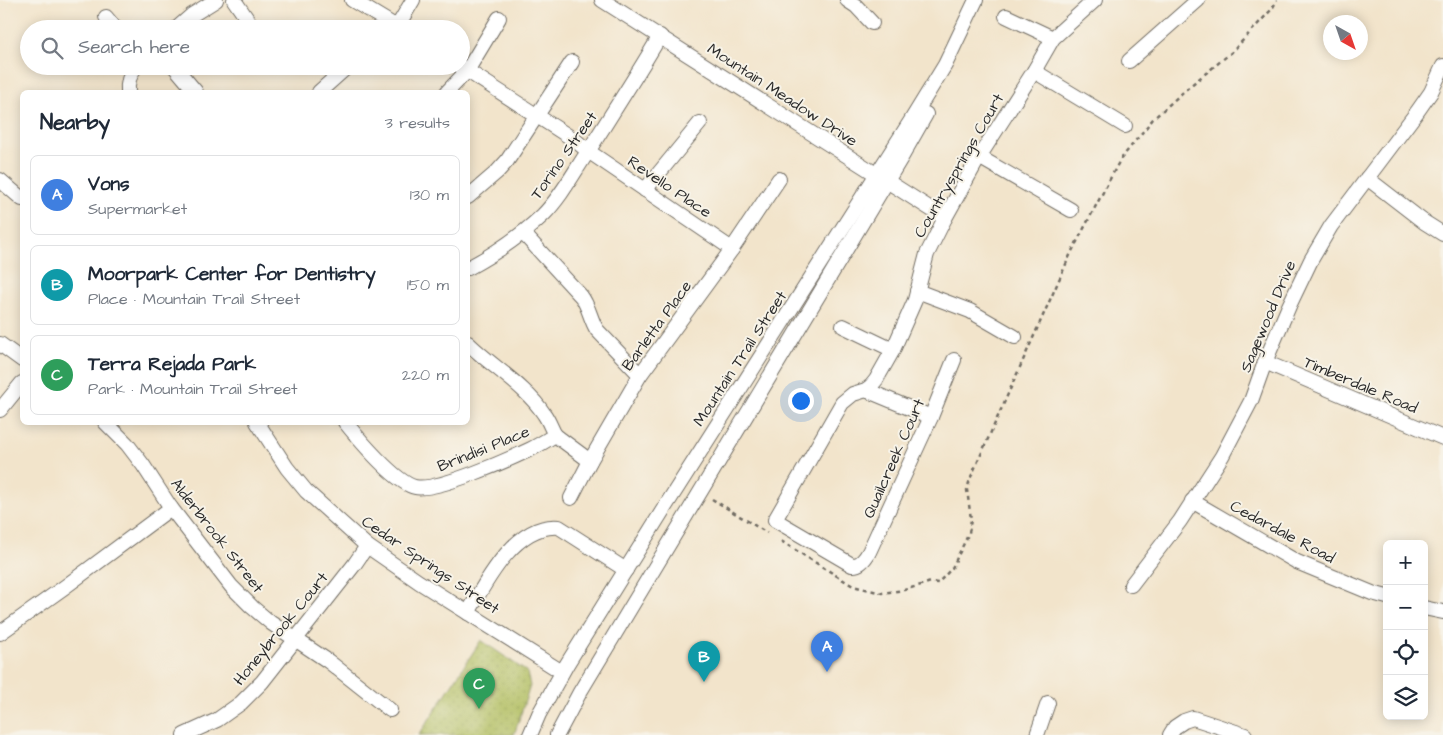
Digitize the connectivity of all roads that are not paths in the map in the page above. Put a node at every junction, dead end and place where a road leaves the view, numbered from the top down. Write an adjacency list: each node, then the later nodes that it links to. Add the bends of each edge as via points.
1 (216, 0): 11 (street)
2 (234, 0): 17 (street)
3 (352, 0): 18 (street)
4 (413, 0): 19 (street)
5 (602, 0): 21 (street, Mountain Meadow Drive)
6 (847, 0): 20 (street)
7 (976, 0): 42 (street, Mountain Trail Street, via 945,65 900,139)
8 (985, 0): 42 (street, Mountain Trail Street, via 901,158)
9 (1095, 0): 22 (street, Countrysprings Court)
10 (1192, 2): 24 (street)
11 (196, 5): 16 (street)
12 (1006, 16): 22 (street)
13 (106, 17): 15 (street)
14 (499, 18): 23 (street)
15 (108, 20)
16 (186, 20)
17 (248, 20)
18 (383, 20)
19 (401, 20)
20 (872, 23)
21 (660, 36): 40 (street, Torino Street); 42 (street, Mountain Meadow Drive)
22 (1053, 38): 27 (street, Countrysprings Court)
23 (470, 58)
24 (1129, 61)
25 (572, 62): 37 (street)
26 (1443, 66): 43 (street, Sagewood Drive, via 1426,99)
27 (1034, 70): 39 (street); 41 (street, Countrysprings Court)
28 (470, 73): 37 (street, Revello Place)
29 (132, 75): 33 (street)
30 (182, 75): 34 (street)
31 (338, 75): 35 (street)
32 (458, 75): 36 (street)
33 (128, 90)
34 (194, 90)
35 (321, 90)
36 (448, 90)
37 (537, 116): 40 (street, Revello Place); 47 (street, via 507,161)
38 (700, 123): 46 (street)
39 (1125, 126)
40 (588, 151): 46 (street, Revello Place); 51 (street, Torino Street, via 562,192)
41 (979, 157): 49 (street); 50 (street, Countrysprings Court)
42 (882, 178): 50 (street, Mountain Meadow Drive); 79 (street, Mountain Trail Street); 92 (street, Mountain Trail Street)
43 (1367, 178): 52 (street); 63 (street, Sagewood Drive, via 1310,260)
44 (779, 179): 53 (street, Barletta Place)
45 (0, 180): 48 (street)
46 (645, 190): 53 (street, Revello Place)
47 (470, 196)
48 (20, 198)
49 (1071, 210)
50 (944, 218): 55 (street, Countrysprings Court, via 926,254)
51 (523, 232): 54 (street, Torino Street); 64 (street, via 582,296 597,330)
52 (1443, 234)
53 (732, 249): 64 (street, Barletta Place)
54 (470, 267)
55 (917, 291): 57 (street, via 970,311); 60 (street, Countrysprings Court)
56 (843, 326): 60 (street)
57 (1015, 337)
58 (0, 344): 61 (street)
59 (470, 345): 72 (street, via 537,404)
60 (893, 350): 66 (street, Countrysprings Court, via 872,386)
61 (20, 359)
62 (954, 360): 68 (street, Quailcreek Court)
63 (1265, 362): 73 (street, Timberdale Road); 76 (street, Sagewood Drive, via 1234,435)
64 (640, 375): 74 (street, Barletta Place)
65 (20, 386): 67 (street)
66 (866, 390): 68 (street); 68 (street, Quailcreek Court, via 853,394 842,403 775,520 852,565 862,562 869,552)
67 (0, 410)
68 (931, 417)
69 (108, 425): 77 (street, Alderbrook Street, via 143,465)
70 (259, 425): 78 (street, Cedar Springs Street, via 306,491)
71 (348, 425): 72 (street, Brindisi Place, via 373,455 415,487 455,480 533,448)
72 (554, 435): 74 (street, Brindisi Place)
73 (1443, 438)
74 (590, 461): 75 (street, Barletta Place)
75 (571, 498)
76 (1192, 501): 80 (street, Sagewood Drive); 81 (street, Cedardale Road, via 1297,562)
77 (171, 508): 85 (street); 86 (street, Alderbrook Street, via 231,586 271,623)
78 (367, 546): 84 (street, Cedar Springs Street); 86 (street, Honeybrook Court)
79 (626, 570): 84 (street, via 559,527 550,526 534,532 509,551 490,575); 87 (street, Mountain Trail Street)
80 (1131, 585)
81 (1383, 596)
82 (1428, 609): 83 (street)
83 (1443, 612)
84 (468, 613): 87 (street, Cedar Springs Street)
85 (0, 633)
86 (296, 639): 89 (street, Alderbrook Street); 90 (street, Honeybrook Court, via 242,702 217,720)
87 (562, 672): 91 (street, Mountain Trail Street)
88 (1048, 703): 93 (street)
89 (390, 710)
90 (184, 735)
91 (530, 735)
92 (557, 735)
93 (1037, 735)
94 (1170, 735): 95 (street, via 1175,727 1193,718)
95 (1246, 735)

